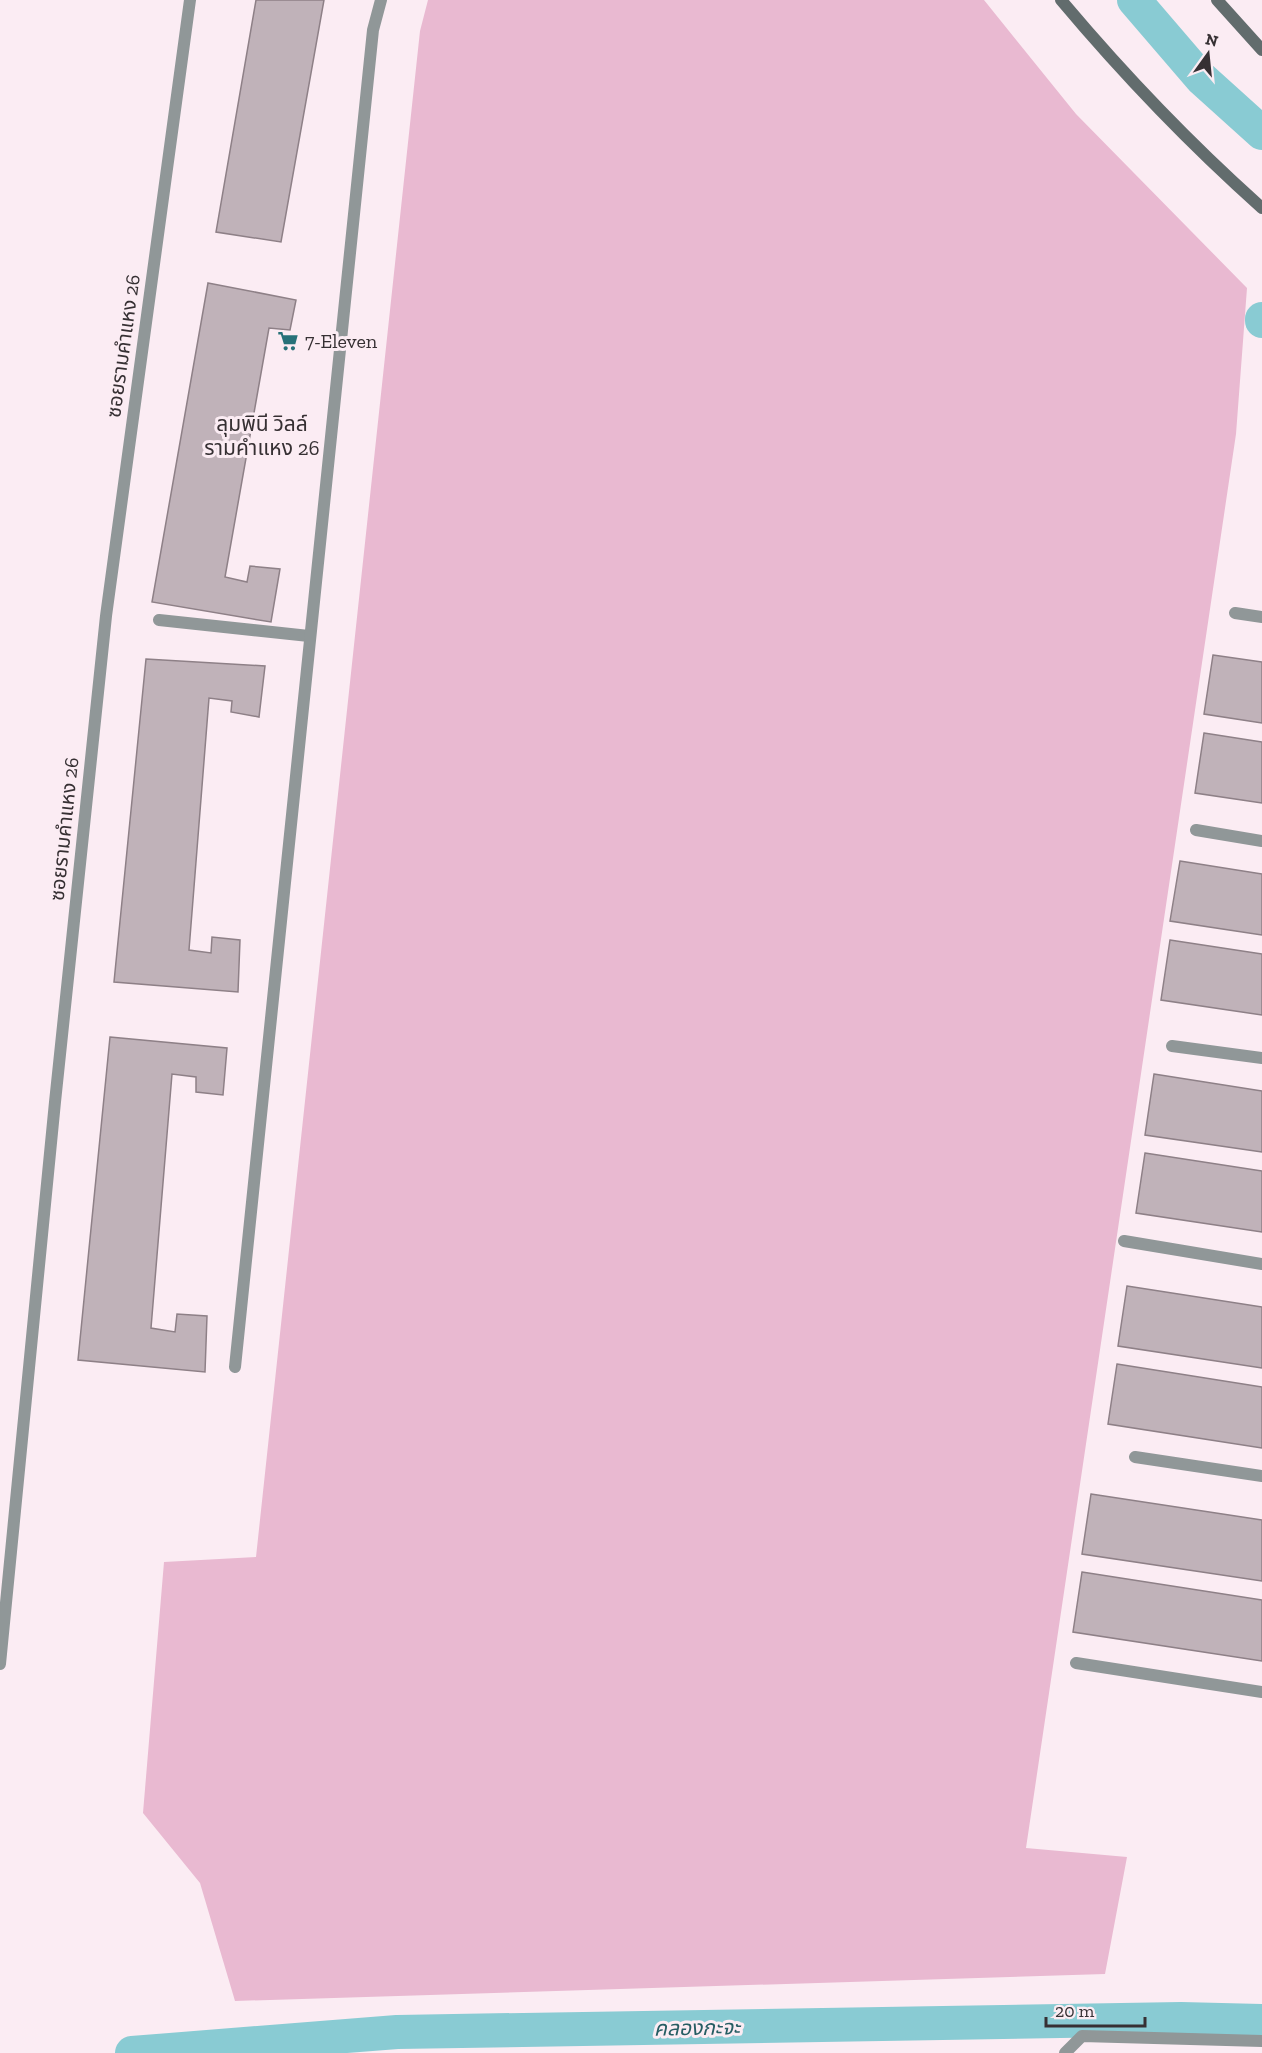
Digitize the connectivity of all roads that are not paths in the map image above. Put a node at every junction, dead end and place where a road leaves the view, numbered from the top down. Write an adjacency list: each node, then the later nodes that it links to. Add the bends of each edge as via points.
1 (190, 0): 21 (street, ซอยรามคำแหง 26, via 106,616)
2 (381, 0): 10 (street, via 373,30)
3 (1061, 0): 6 (main road, via 1204,156)
4 (1217, 0): 5 (main road)
5 (1262, 50)
6 (1262, 208)
7 (1235, 613): 8 (street)
8 (1262, 617)
9 (159, 620): 10 (street)
10 (309, 636): 17 (street)
11 (1196, 830): 12 (street)
12 (1262, 841)
13 (1172, 1046): 14 (street)
14 (1262, 1058)
15 (1124, 1240): 16 (street)
16 (1262, 1264)
17 (235, 1367)
18 (1135, 1457): 19 (street)
19 (1262, 1476)
20 (1076, 1663): 22 (street)
21 (0, 1664)
22 (1262, 1692)
23 (1262, 2041): 24 (street, via 1082,2036)
24 (1065, 2053)

